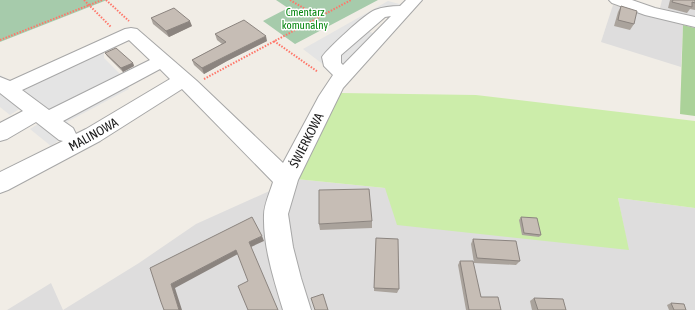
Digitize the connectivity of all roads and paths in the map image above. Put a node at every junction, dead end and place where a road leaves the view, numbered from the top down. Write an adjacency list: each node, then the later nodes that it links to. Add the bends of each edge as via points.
1 (84, 0): 6 (path)
2 (102, 0): 6 (path)
3 (291, 0): 9 (path)
4 (351, 0): 9 (path)
5 (617, 0): 8 (street)
6 (89, 5): 11 (path); 12 (path)
7 (409, 6): 16 (street, ŚWIERKOWA); 16 (street, via 379,14 334,52 331,57 333,66)
8 (653, 6): 10 (street)
9 (320, 17): 13 (path)
10 (695, 22)
11 (123, 32): 14 (street); 18 (street)
12 (0, 40)
13 (274, 41): 15 (path); 17 (path)
14 (162, 62): 17 (street); 19 (street)
15 (320, 72)
16 (345, 75): 22 (street, ŚWIERKOWA, via 329,96)
17 (190, 81): 22 (street); 23 (street, MALINOWA)
18 (4, 86): 19 (street)
19 (42, 116): 20 (street); 21 (street)
20 (0, 133)
21 (66, 134)
22 (286, 180): 24 (street, ŚWIERKOWA, via 280,193 276,214 287,278)
23 (0, 183)
24 (298, 310)

